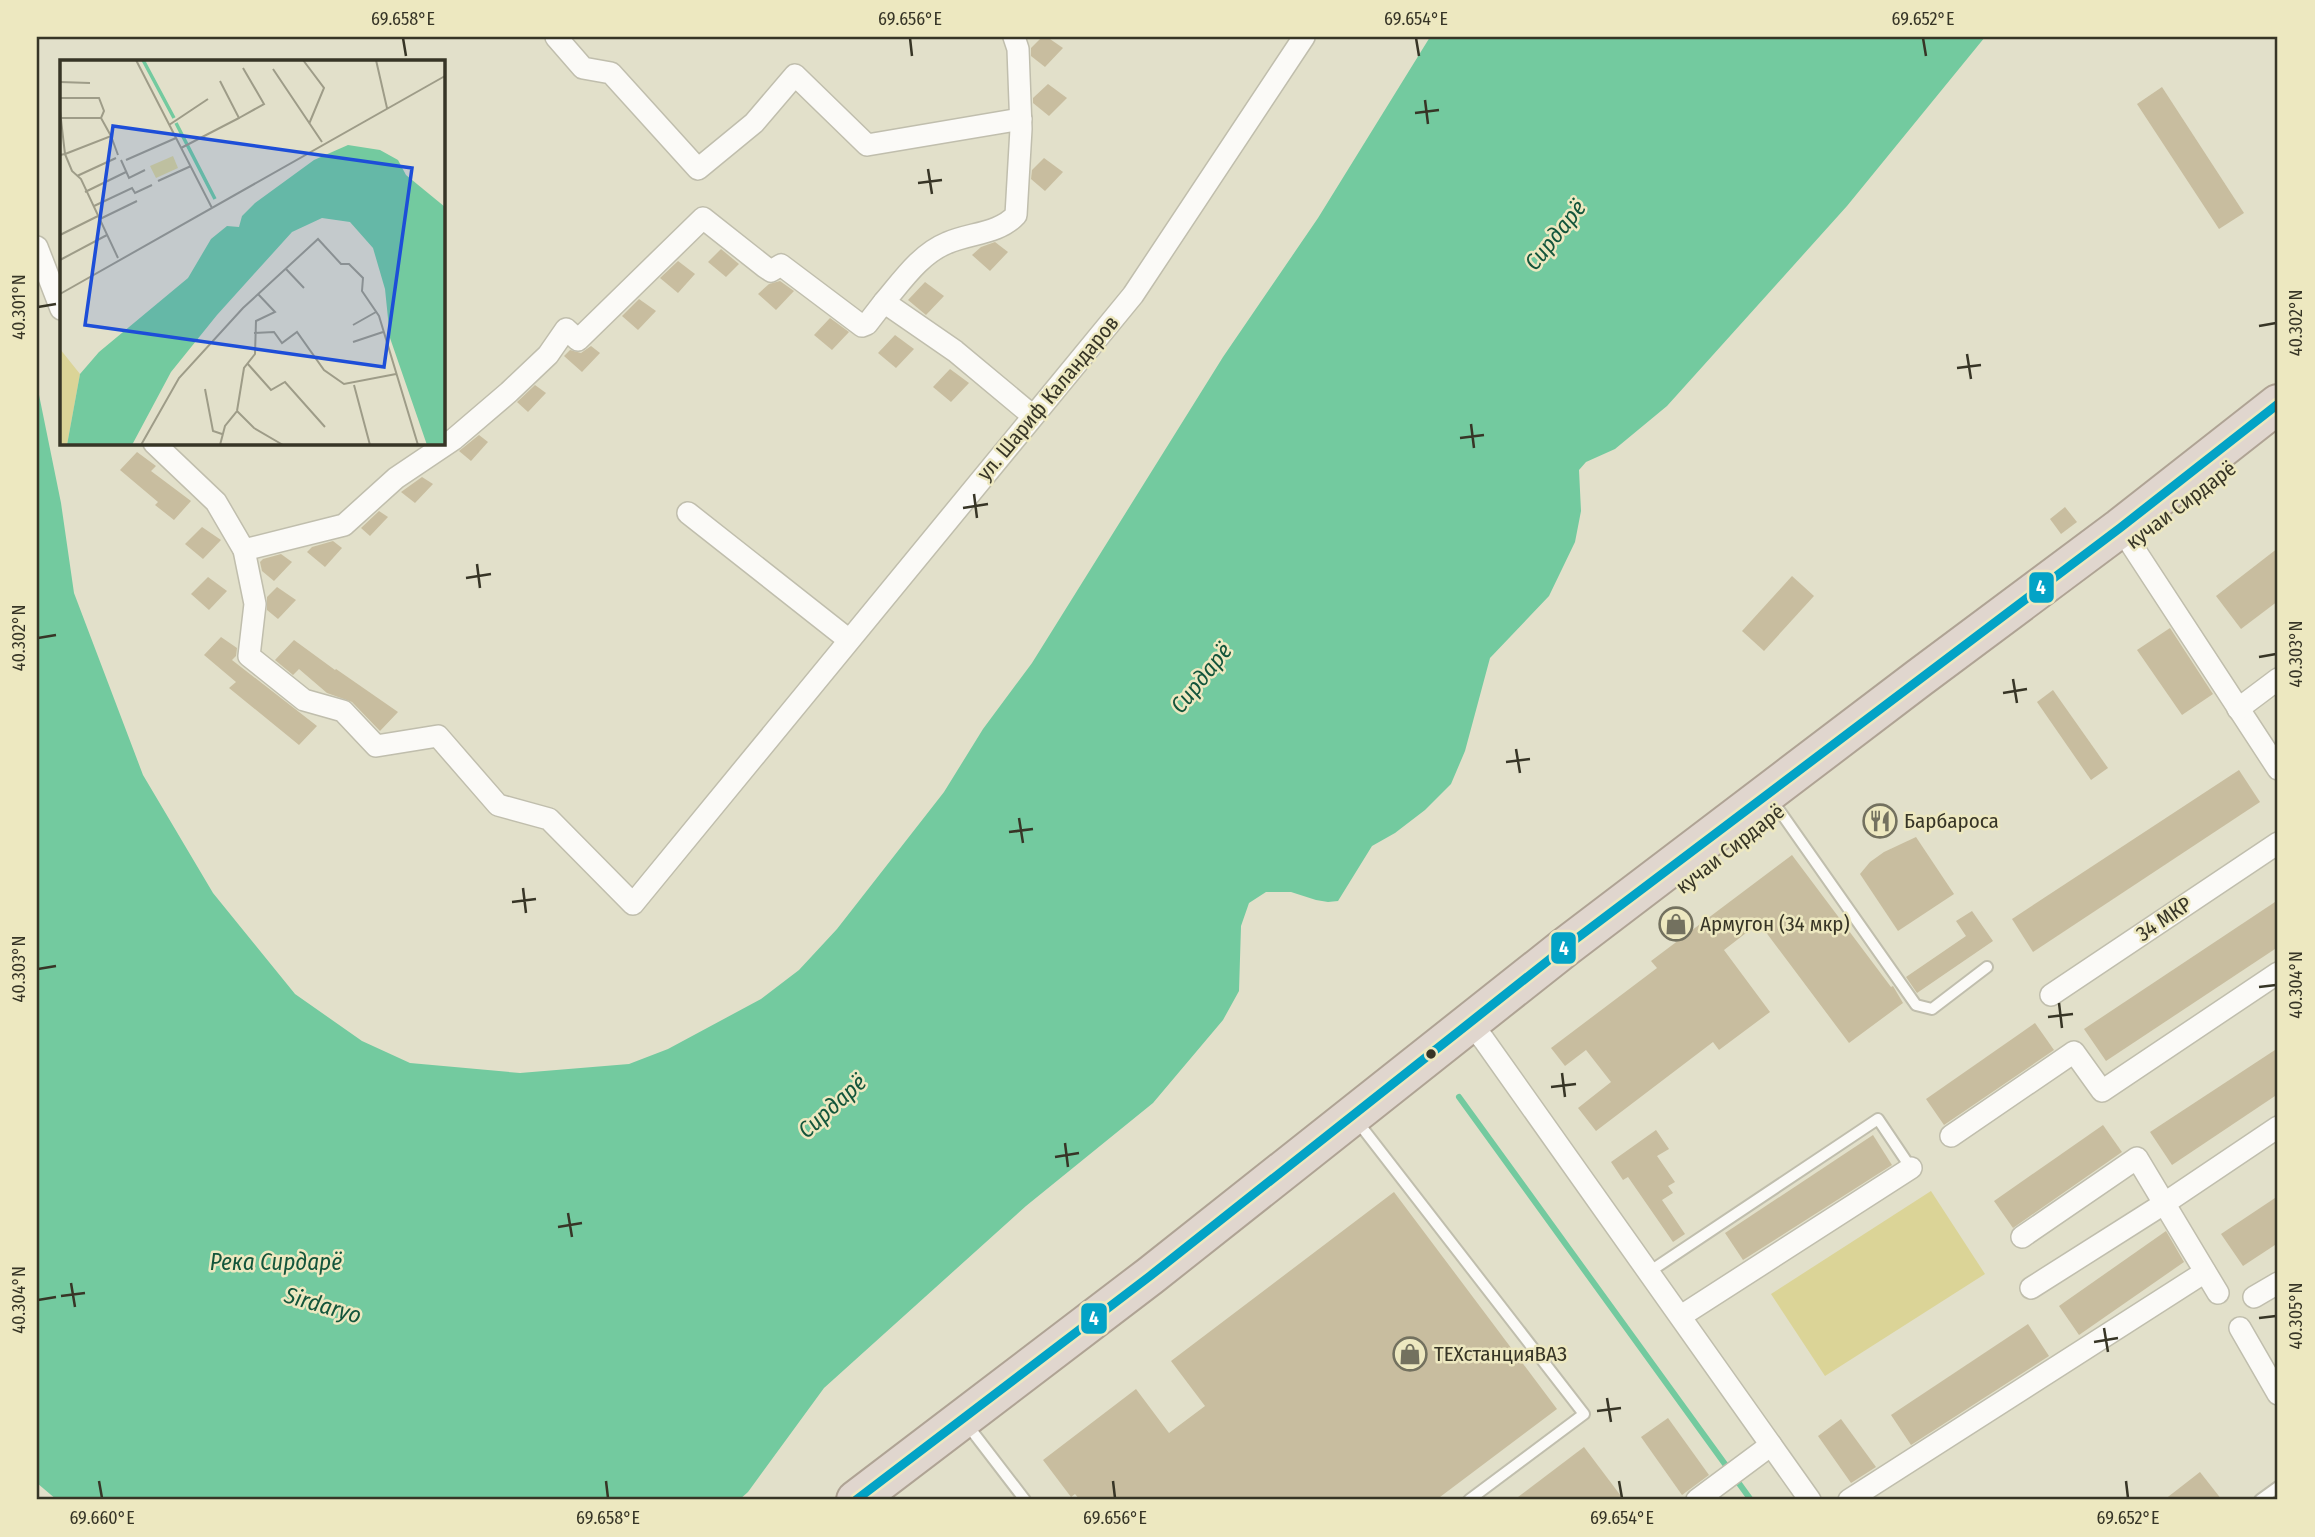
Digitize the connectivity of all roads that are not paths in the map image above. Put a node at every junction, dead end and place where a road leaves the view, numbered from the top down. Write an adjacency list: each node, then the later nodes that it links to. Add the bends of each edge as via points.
1 (556, 37): 4 (street, via 583,68 611,73 698,169 754,123 795,75 867,145)
2 (1014, 37): 4 (street)
3 (1304, 37): 9 (street, ул. Шариф Каландаров, via 1133,295)
4 (1021, 119): 6 (street, via 1016,215 1008,225 928,253)
5 (47, 258): 7 (street)
6 (884, 302): 9 (street, via 955,351); 14 (street, via 862,326 781,265 771,271 703,219 578,340 566,329 548,355 509,392 454,439 396,478 344,525)
7 (60, 305)
8 (2278, 404): 24 (highway, via 1919,678)
9 (1033, 416): 15 (street, ул. Шариф Каландаров)
10 (2278, 432): 13 (highway, кучаи Сирдарё)
11 (155, 444): 14 (street, via 216,502)
12 (688, 513): 15 (street)
13 (2131, 544): 17 (street); 19 (highway, кучаи Сирдарё)
14 (244, 550): 15 (street, ул. Шариф Каландаров, via 255,604 249,656 304,700 343,711 376,746 438,736 498,805 549,820 633,904)
15 (849, 640)
16 (2278, 680): 17 (street)
17 (2238, 709): 18 (street)
18 (2278, 769)
19 (1779, 810): 21 (lane, via 1916,1004 1932,1009); 24 (highway, кучаи Сирдарё)
20 (2278, 843): 23 (street, 34 МКР)
21 (1987, 967)
22 (2278, 973): 27 (street, via 2102,1091 2074,1052)
23 (2051, 995)
24 (1477, 1031): 26 (highway, кучаи Сирдарё); 31 (street); 40 (highway, via 1150,1276)
25 (2278, 1127): 29 (street)
26 (1364, 1130): 40 (highway, кучаи Сирдарё, via 1149,1299); 46 (lane, via 1584,1414)
27 (1951, 1136)
28 (1911, 1168): 31 (lane, via 1878,1119); 37 (street)
29 (2165, 1203): 30 (street, via 2137,1158); 32 (street); 34 (street)
30 (2022, 1237)
31 (1649, 1272): 37 (street)
32 (2205, 1272): 35 (street); 49 (street)
33 (2278, 1283): 36 (street)
34 (2031, 1288)
35 (2218, 1293)
36 (2253, 1297)
37 (1681, 1316): 41 (street)
38 (2240, 1328): 39 (street)
39 (2278, 1394)
40 (967, 1424): 43 (highway); 44 (highway, кучаи Сирдарё); 45 (lane)
41 (1772, 1445): 47 (street); 48 (street)
42 (2278, 1487): 50 (lane)
43 (856, 1500)
44 (886, 1500)
45 (1025, 1500)
46 (1469, 1500)
47 (1697, 1500)
48 (1810, 1500)
49 (1849, 1500)
50 (2260, 1500)

